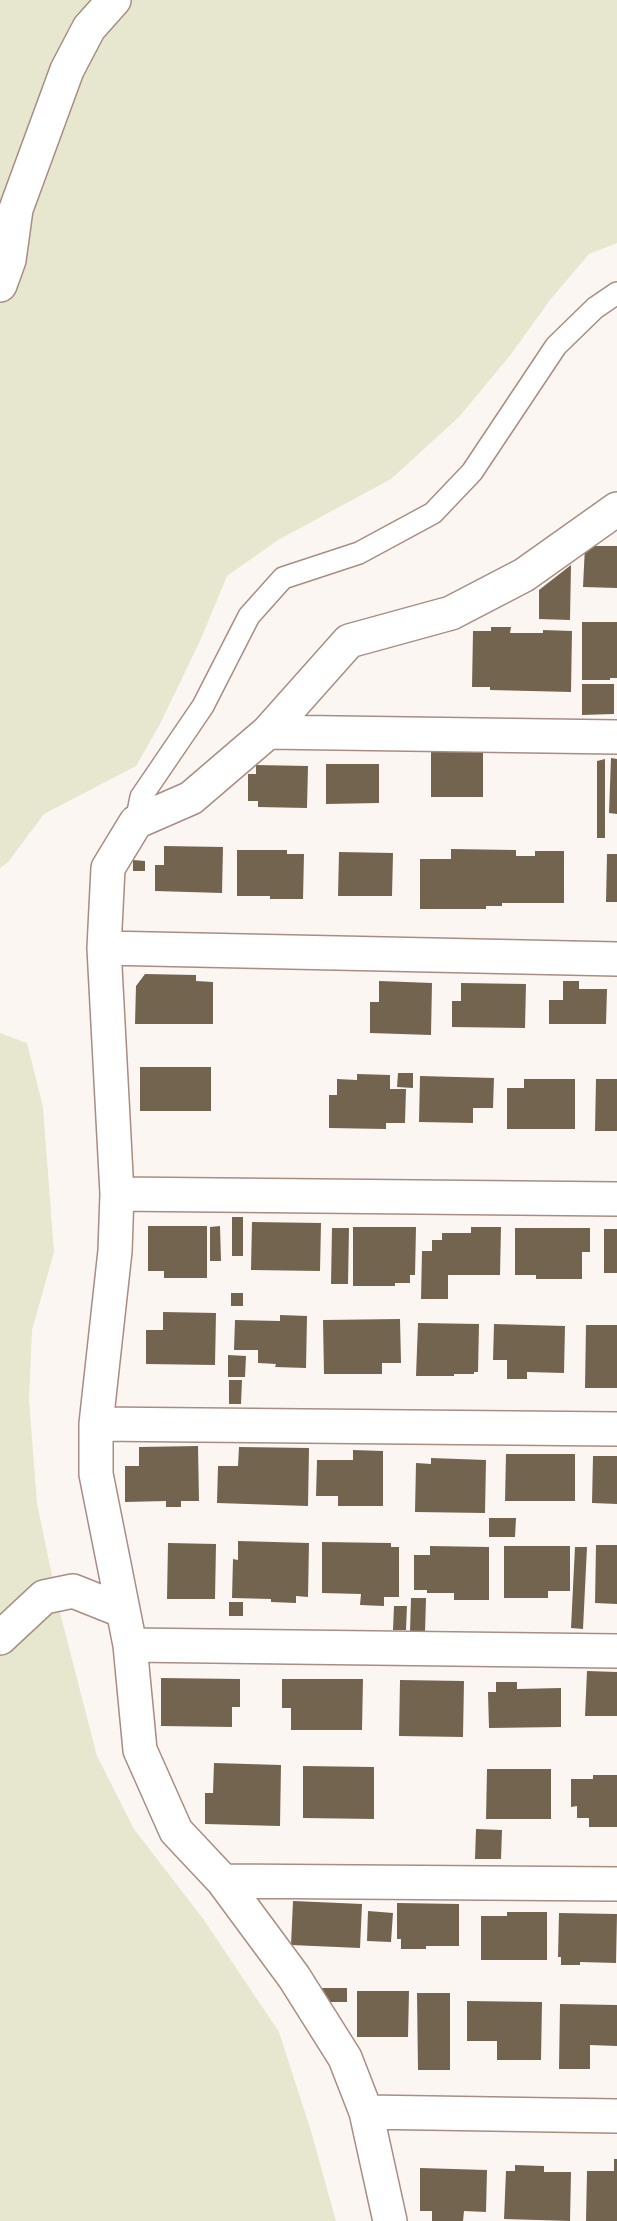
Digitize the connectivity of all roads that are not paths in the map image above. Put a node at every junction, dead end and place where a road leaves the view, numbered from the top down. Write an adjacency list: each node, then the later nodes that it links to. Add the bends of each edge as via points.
1 (114, 0): 2 (street, via 89,28 67,70 16,208 9,260)
2 (0, 285)
3 (617, 293): 7 (lane, via 595,308 556,346 472,472 433,513 359,553 283,578 249,616 203,706 141,797)
4 (617, 509): 5 (street, via 524,575 451,613 349,641)
5 (268, 732): 6 (street); 7 (street, via 191,798)
6 (617, 737)
7 (136, 822): 8 (street, via 108,868)
8 (104, 948): 9 (street); 10 (street)
9 (617, 959)
10 (117, 1194): 11 (street); 12 (street, via 115,1251)
11 (617, 1199)
12 (96, 1424): 13 (street); 14 (street, via 96,1474)
13 (617, 1429)
14 (123, 1611): 15 (street, via 73,1591 44,1597); 16 (street)
15 (0, 1638)
16 (129, 1645): 17 (street); 18 (street, via 140,1750 176,1831)
17 (617, 1651)
18 (223, 1881): 19 (street); 20 (street, via 294,1977 345,2058)
19 (617, 1884)
20 (366, 2112): 21 (street); 22 (street)
21 (617, 2116)
22 (390, 2221)

